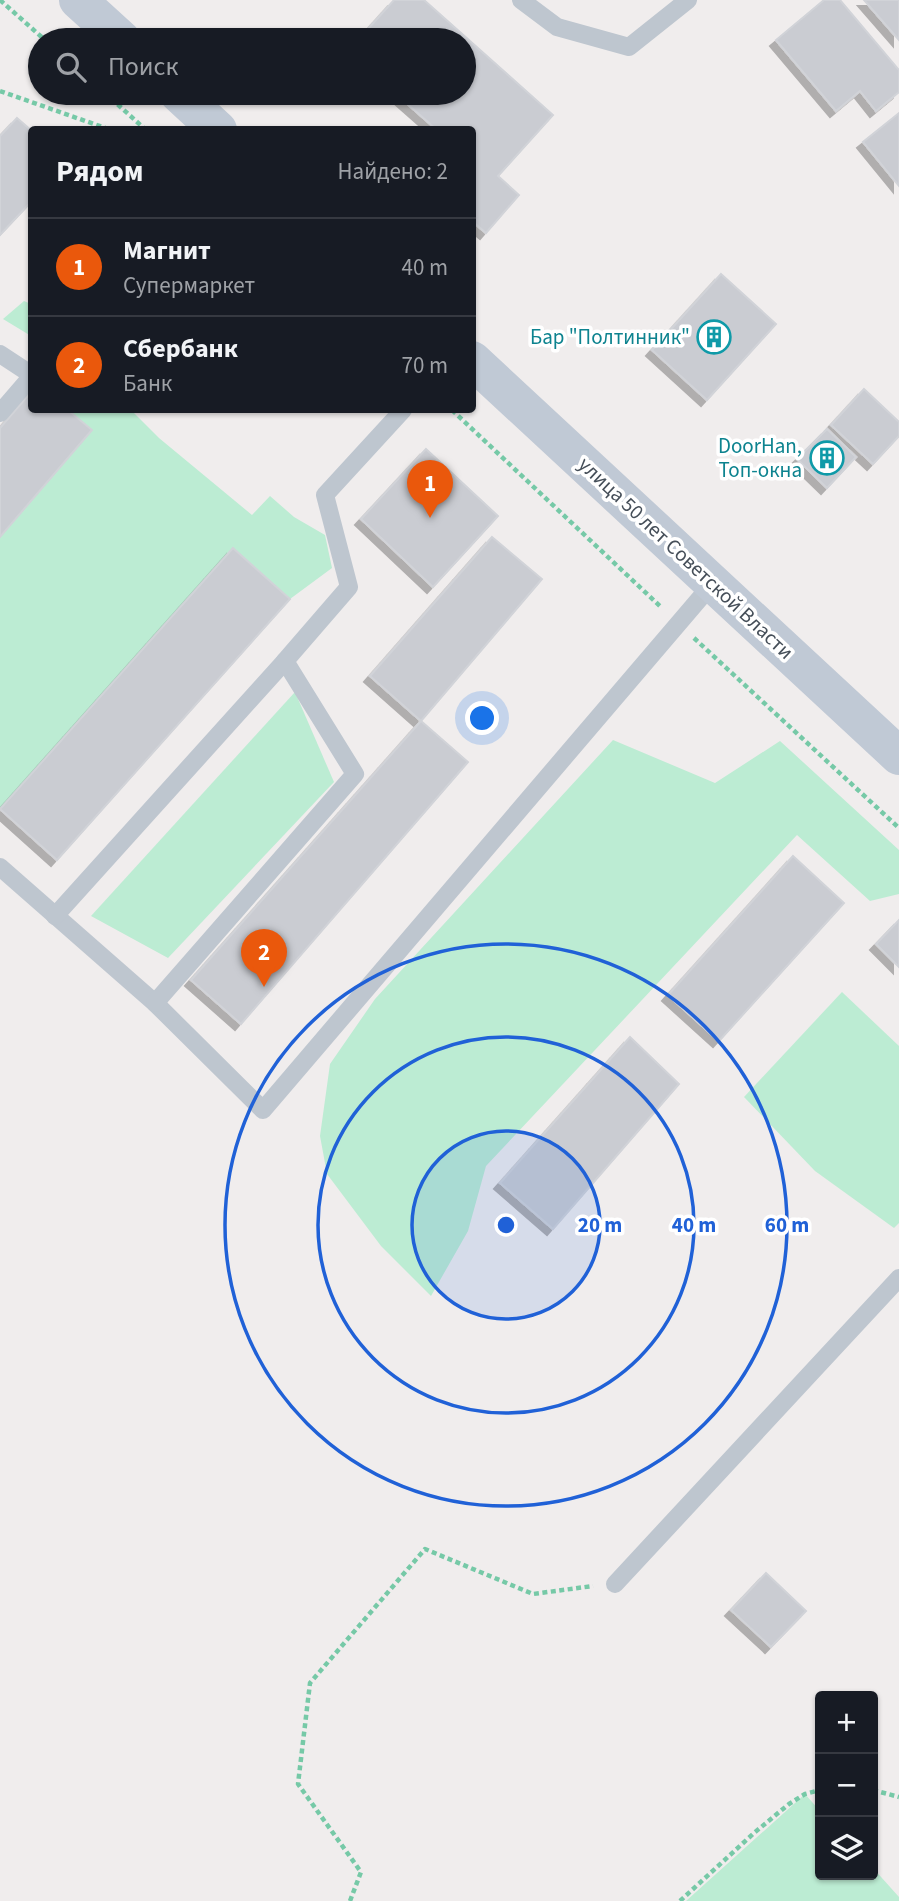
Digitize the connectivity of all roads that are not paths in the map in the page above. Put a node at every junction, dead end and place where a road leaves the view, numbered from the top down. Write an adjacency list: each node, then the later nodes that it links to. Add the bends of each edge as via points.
1 (78, 0): 4 (street)
2 (521, 0): 3 (lane, via 557,27 629,47)
3 (688, 0)
4 (108, 28)
5 (191, 105): 6 (street)
6 (214, 126)
7 (0, 354): 9 (lane)
8 (476, 364): 13 (street, улица 50 лет Советской Власти)
9 (28, 372)
10 (28, 380): 11 (lane)
11 (0, 413)
12 (400, 413): 14 (lane, via 325,495 349,587)
13 (713, 583): 15 (street, улица 50 лет Советской Власти); 18 (lane, via 262,1110)
14 (285, 661): 17 (lane); 18 (lane, via 355,774)
15 (899, 756)
16 (0, 867): 17 (lane)
17 (55, 916): 18 (lane)
18 (155, 1003)
19 (899, 1278): 20 (lane)
20 (615, 1584)

